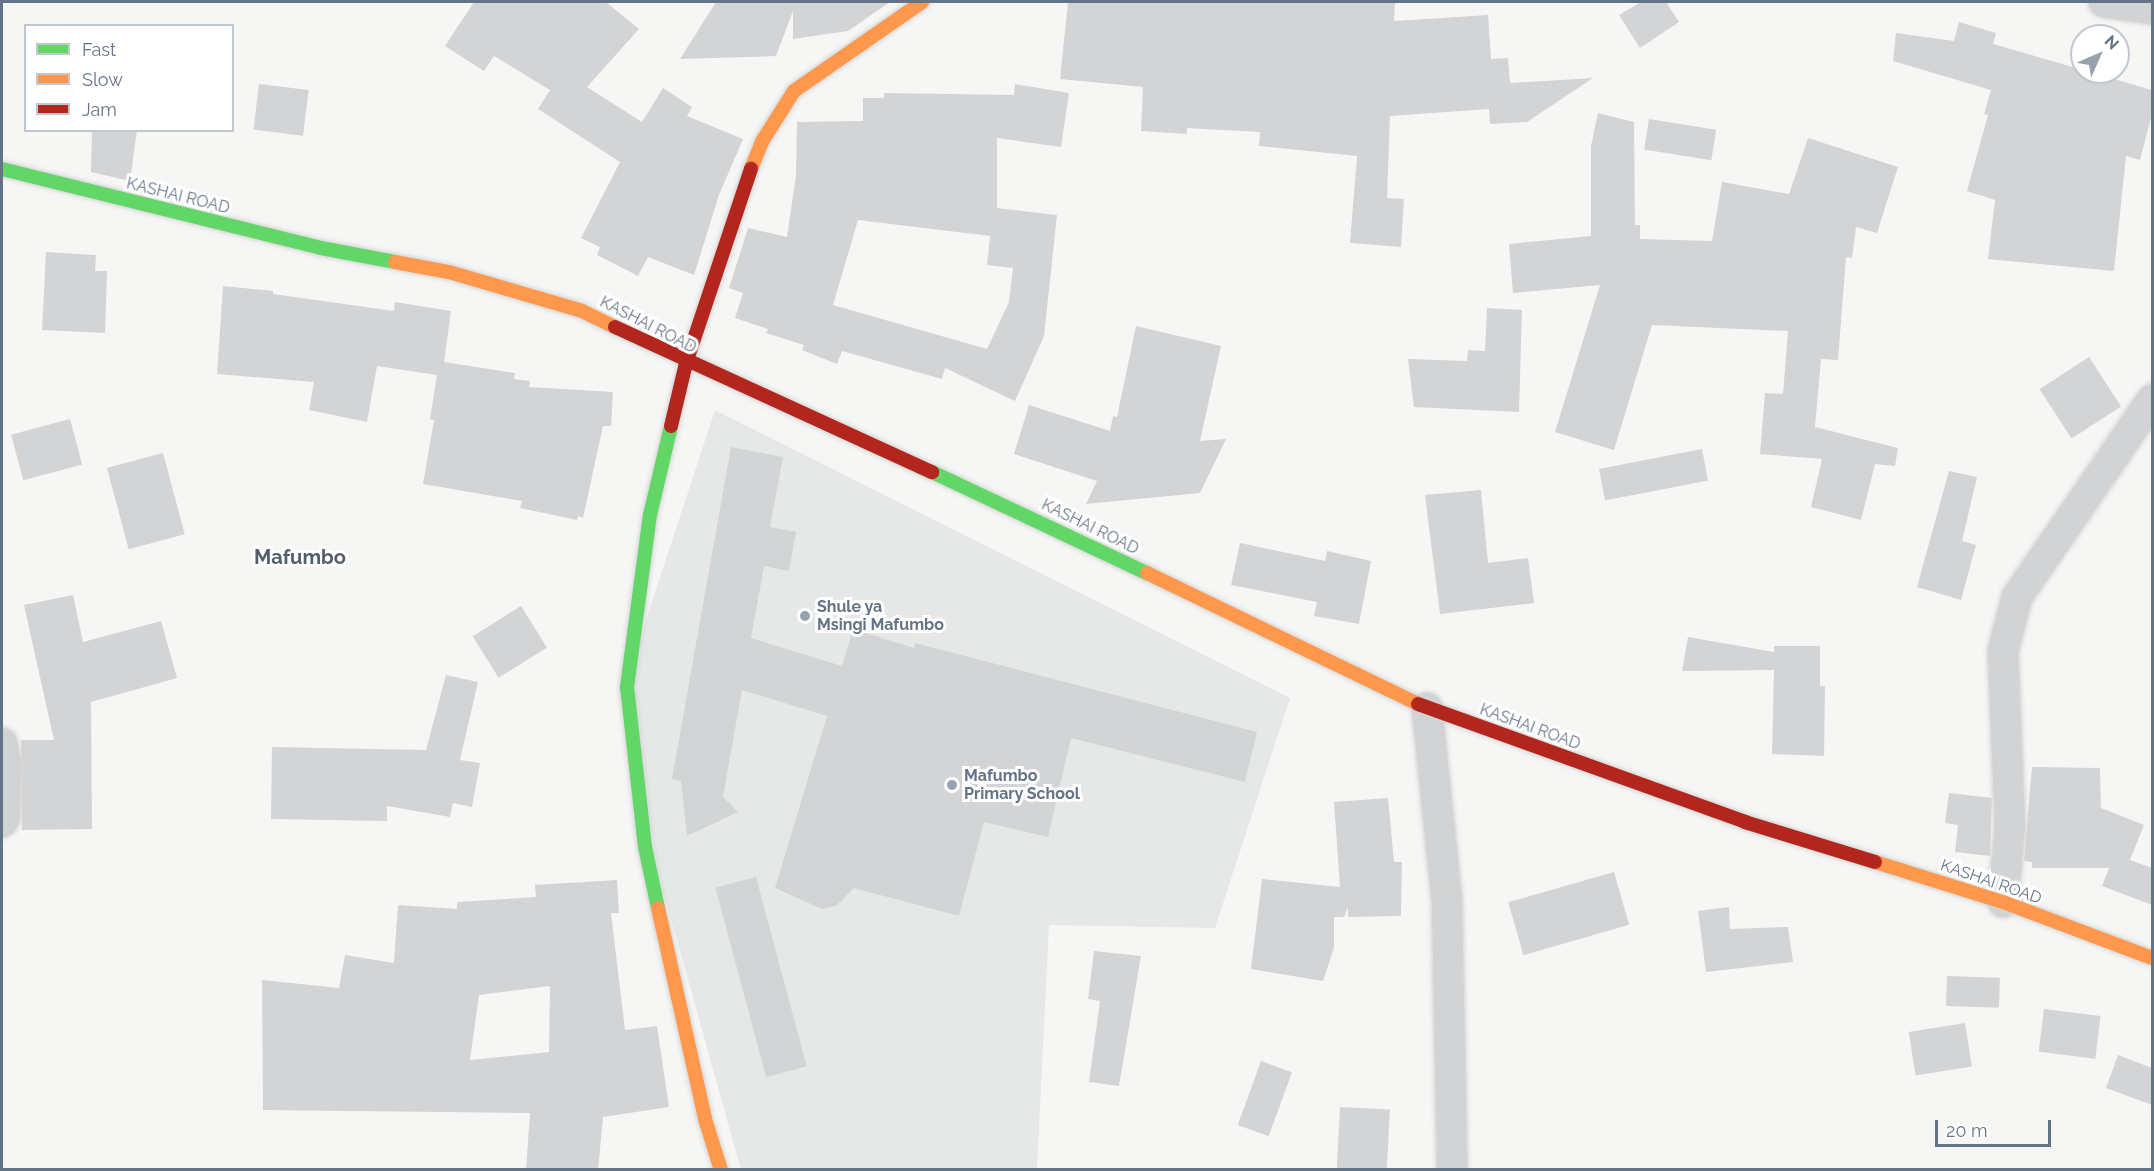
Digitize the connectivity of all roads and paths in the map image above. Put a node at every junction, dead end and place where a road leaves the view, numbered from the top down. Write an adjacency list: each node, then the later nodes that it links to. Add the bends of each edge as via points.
1 (922, 2): 5 (street, via 794,91 763,140 737,201)
2 (2104, 2): 3 (street)
3 (2152, 9)
4 (2, 169): 5 (street, KASHAI ROAD, via 321,248 449,272 582,311)
5 (687, 363): 7 (street, KASHAI ROAD, via 996,500); 12 (street, via 650,515 627,687 645,847 705,1119)
6 (2152, 400): 10 (street, via 2017,597 2003,651 2010,826)
7 (1427, 708): 10 (street, KASHAI ROAD, via 1745,822); 13 (street, via 1447,902)
8 (2, 743): 9 (street, via 6,763)
9 (2, 822)
10 (2003, 902): 11 (street, KASHAI ROAD)
11 (2152, 958)
12 (721, 1170)
13 (1452, 1170)

